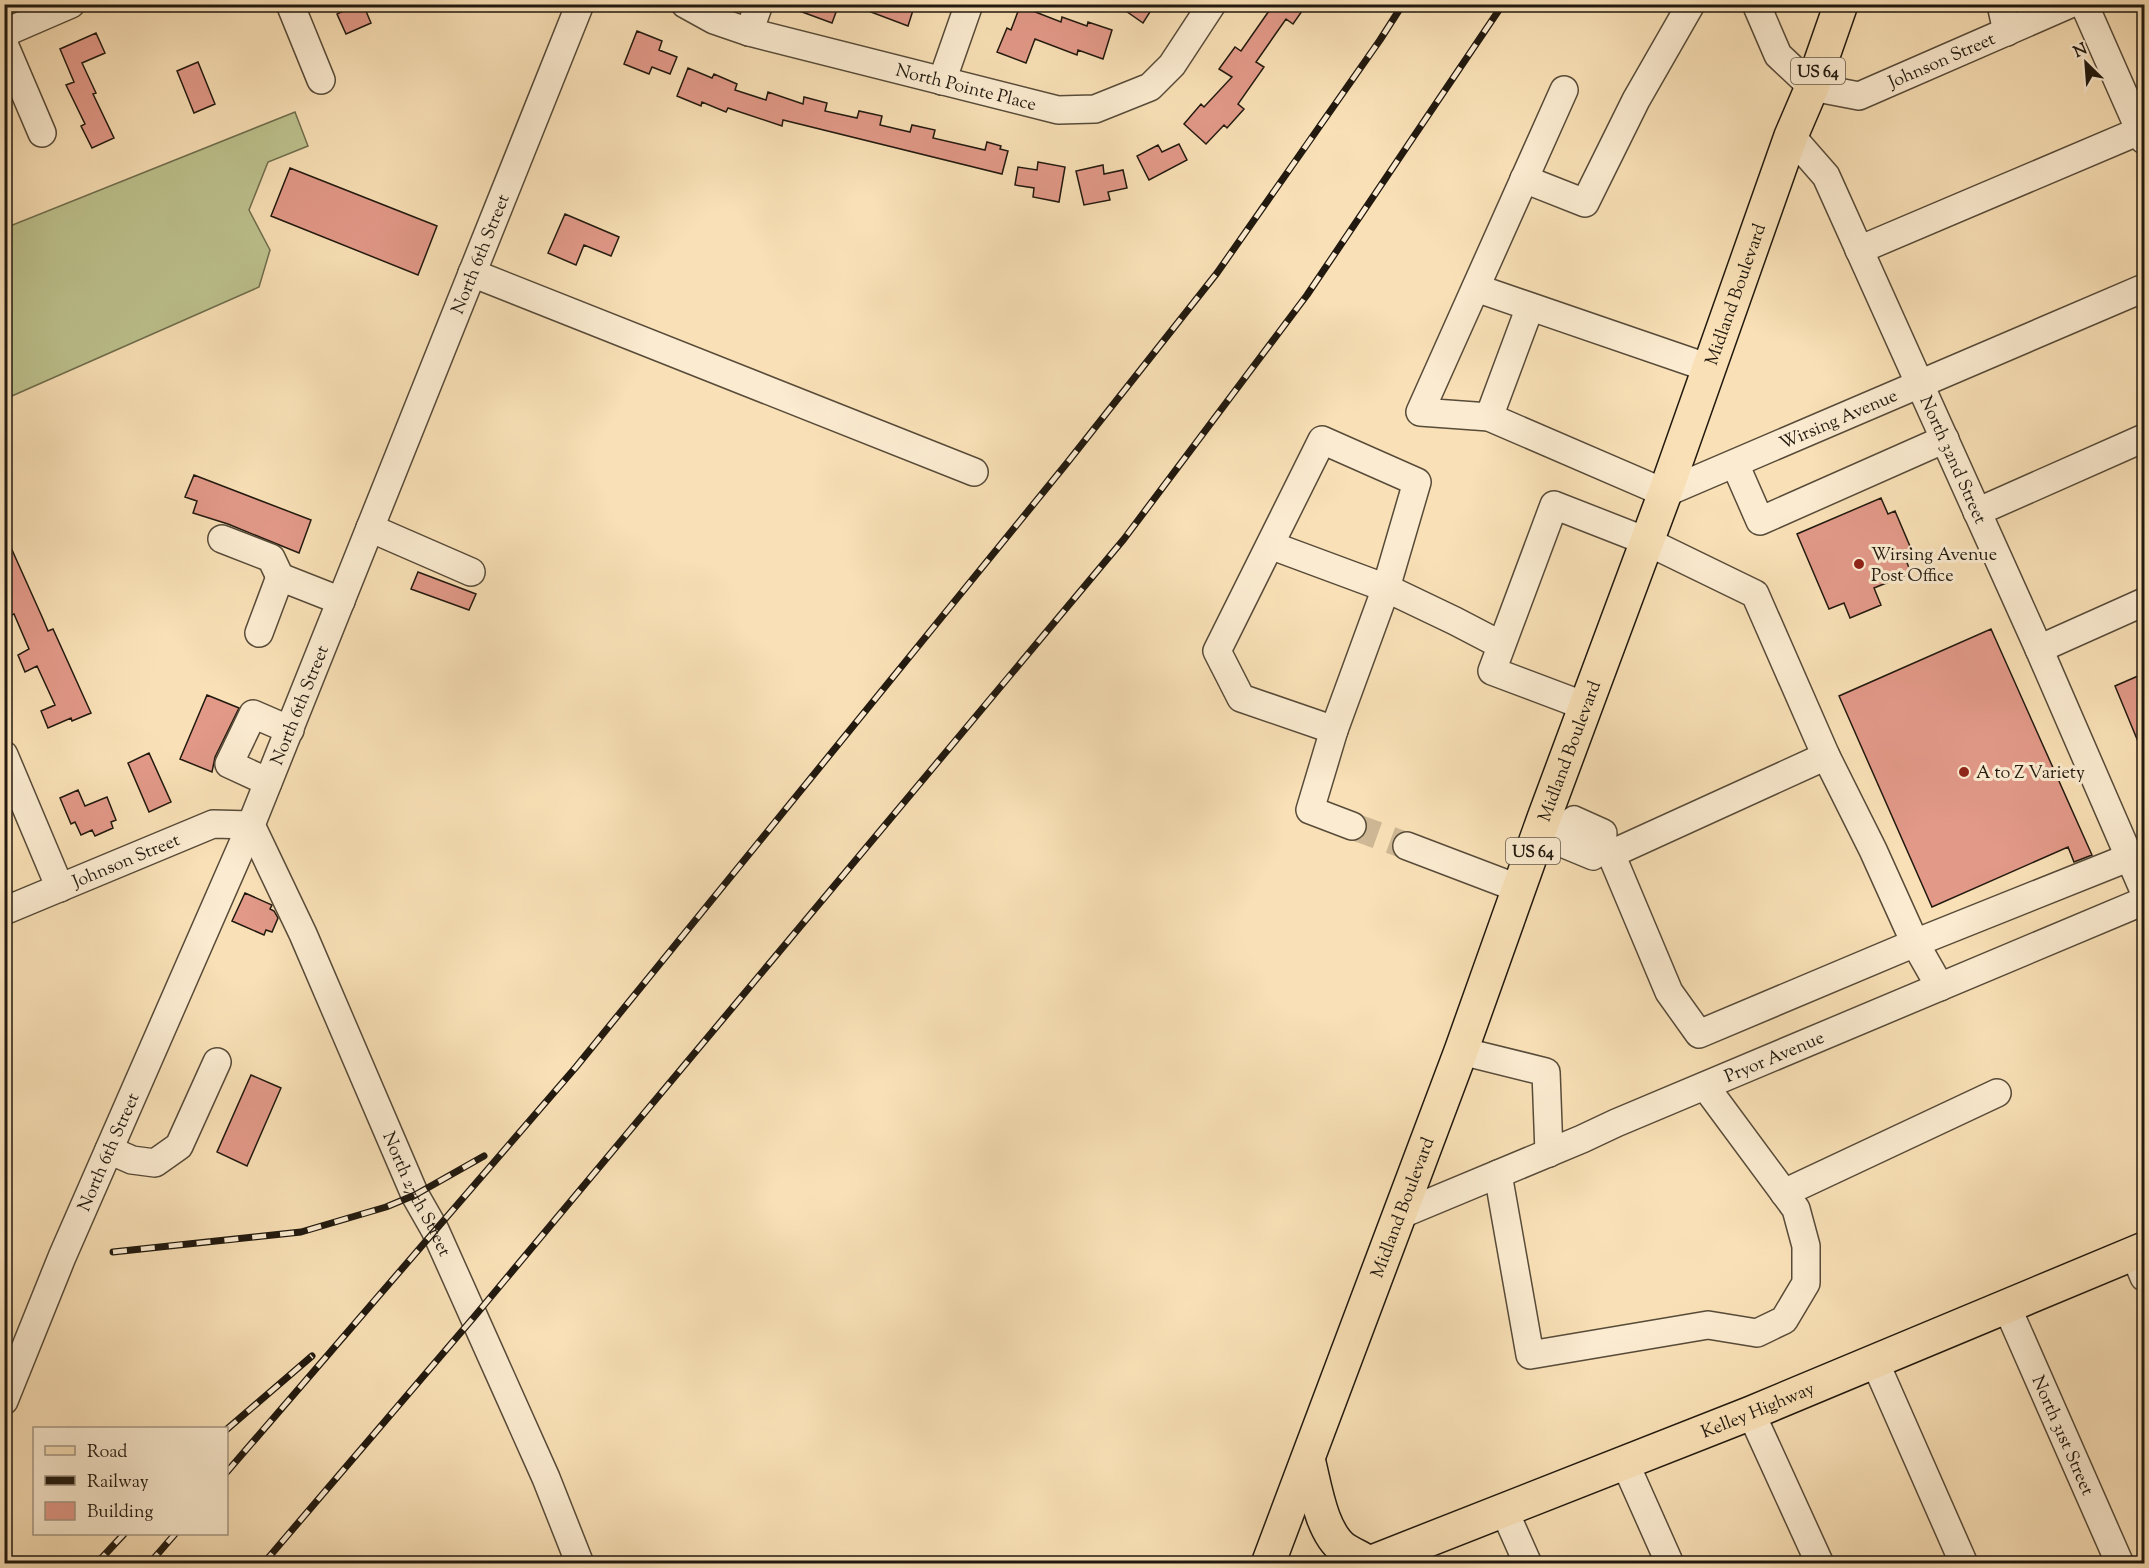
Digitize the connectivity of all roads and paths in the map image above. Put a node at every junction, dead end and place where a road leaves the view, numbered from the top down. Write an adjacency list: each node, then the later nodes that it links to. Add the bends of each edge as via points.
1 (70, 4): 16 (street)
2 (290, 4): 18 (street)
3 (580, 4): 27 (street, North 6th Street)
4 (685, 4): 14 (street, North Pointe Place, via 714,20)
5 (759, 4): 14 (street)
6 (969, 4): 19 (street)
7 (1212, 4): 19 (street, North Pointe Place, via 1172,65 1150,87 1095,110 1058,110)
8 (1691, 4): 25 (street, via 1636,100 1585,203)
9 (1756, 4): 20 (street, via 1778,55)
10 (1841, 4): 20 (main road, Midland Boulevard / US 64)
11 (2003, 4): 15 (street)
12 (2070, 4): 15 (street, Johnson Street)
13 (2085, 4): 23 (street)
14 (749, 32): 19 (street, North Pointe Place)
15 (2007, 32): 20 (street, Johnson Street, via 1859,96)
16 (4, 33)
17 (4, 44): 22 (street)
18 (321, 80)
19 (942, 81)
20 (1812, 87): 24 (main road, Midland Boulevard / US 64)
21 (1564, 90): 25 (street)
22 (42, 133)
23 (2143, 133): 26 (street)
24 (1791, 136): 26 (street, North 32nd Street, via 1826,176); 31 (main road, Midland Boulevard / US 64)
25 (1524, 179): 28 (street)
26 (1860, 250): 32 (street, North 32nd Street)
27 (472, 273): 37 (street); 40 (street, North 6th Street)
28 (1476, 288): 30 (street); 33 (street, via 1420,411)
29 (2145, 288): 32 (street, Wirsing Avenue)
30 (1530, 308): 31 (street); 33 (street)
31 (1709, 368): 38 (main road, Midland Boulevard / US 64)
32 (1920, 384): 35 (street, North 32nd Street); 36 (street, Wirsing Avenue)
33 (1489, 417): 38 (street)
34 (2145, 438): 39 (street)
35 (1945, 439): 36 (street, via 1760,521); 39 (street, North 32nd Street)
36 (1735, 464): 38 (street, Wirsing Avenue)
37 (974, 471)
38 (1665, 493): 42 (main road, Midland Boulevard / US 64)
39 (1977, 512): 51 (street, North 32nd Street)
40 (370, 528): 44 (street); 47 (street, North 6th Street)
41 (222, 539): 45 (street, via 272,558)
42 (1646, 541): 50 (street, via 1554,505); 52 (main road, Midland Boulevard / US 64); 56 (street, via 1755,594)
43 (1270, 545): 46 (street); 46 (street, via 1322,440 1417,482); 54 (street, via 1217,651 1241,698)
44 (471, 572)
45 (280, 577): 47 (street); 49 (street)
46 (1386, 588): 50 (street); 54 (street)
47 (341, 601): 53 (street, North 6th Street)
48 (2145, 602): 51 (street)
49 (259, 633)
50 (1502, 645): 52 (street, via 1492,671)
51 (2038, 649): 63 (street, North 32nd Street)
52 (1585, 706): 58 (main road, Midland Boulevard / US 64)
53 (290, 730): 57 (street, North 6th Street); 57 (street, via 253,714 229,764)
54 (1334, 730): 60 (street, via 1310,810)
55 (4, 755): 64 (street)
56 (1826, 756): 62 (street); 69 (street)
57 (268, 782): 59 (street, North 6th Street)
58 (1553, 824): 62 (street, via 1574,820 1603,833); 65 (main road, Midland Boulevard / US 64)
59 (251, 825): 64 (street, Johnson Street, via 213,824); 75 (street, North 6th Street); 88 (street, North 27th Street, via 546,1478)
60 (1352, 826)
61 (1407, 846): 65 (street)
62 (1607, 850): 69 (street, via 1669,992 1699,1034)
63 (2130, 857): 66 (street, North 32nd Street); 69 (street)
64 (60, 888): 68 (street, Johnson Street)
65 (1520, 889): 71 (main road, Midland Boulevard / US 64)
66 (2145, 891)
67 (2145, 901): 70 (street, Pryor Avenue)
68 (4, 911)
69 (1916, 943): 70 (street)
70 (1940, 987): 73 (street, Pryor Avenue)
71 (1461, 1051): 76 (street, via 1546,1072); 79 (main road, Midland Boulevard / US 64)
72 (217, 1062): 75 (street, via 179,1146 155,1163 132,1160)
73 (1705, 1086): 76 (street, Pryor Avenue); 78 (street)
74 (1997, 1093): 78 (street)
75 (109, 1150): 83 (street, North 6th Street)
76 (1550, 1153): 77 (street, Pryor Avenue)
77 (1498, 1174): 78 (street, via 1530,1355 1708,1325 1757,1333 1784,1320 1806,1283 1806,1246 1796,1209); 79 (street, Pryor Avenue)
78 (1784, 1193)
79 (1402, 1214): 85 (main road, Midland Boulevard / US 64)
80 (2141, 1260): 81 (main road, Kelley Highway)
81 (2007, 1307): 82 (main road, Kelley Highway); 95 (street, North 31st Street)
82 (1875, 1362): 84 (main road, Kelley Highway); 94 (street)
83 (4, 1401)
84 (1751, 1413): 86 (main road, Kelley Highway); 93 (street)
85 (1308, 1459): 89 (main road, Midland Boulevard / US 64); 90 (main road, via 1329,1530 1342,1548)
86 (1625, 1463): 87 (main road, Kelley Highway); 92 (street)
87 (1504, 1510): 90 (main road, Kelley Highway); 91 (street)
88 (580, 1563)
89 (1268, 1563)
90 (1368, 1563)
91 (1528, 1563)
92 (1670, 1563)
93 (1820, 1563)
94 (1964, 1563)
95 (2120, 1563)

